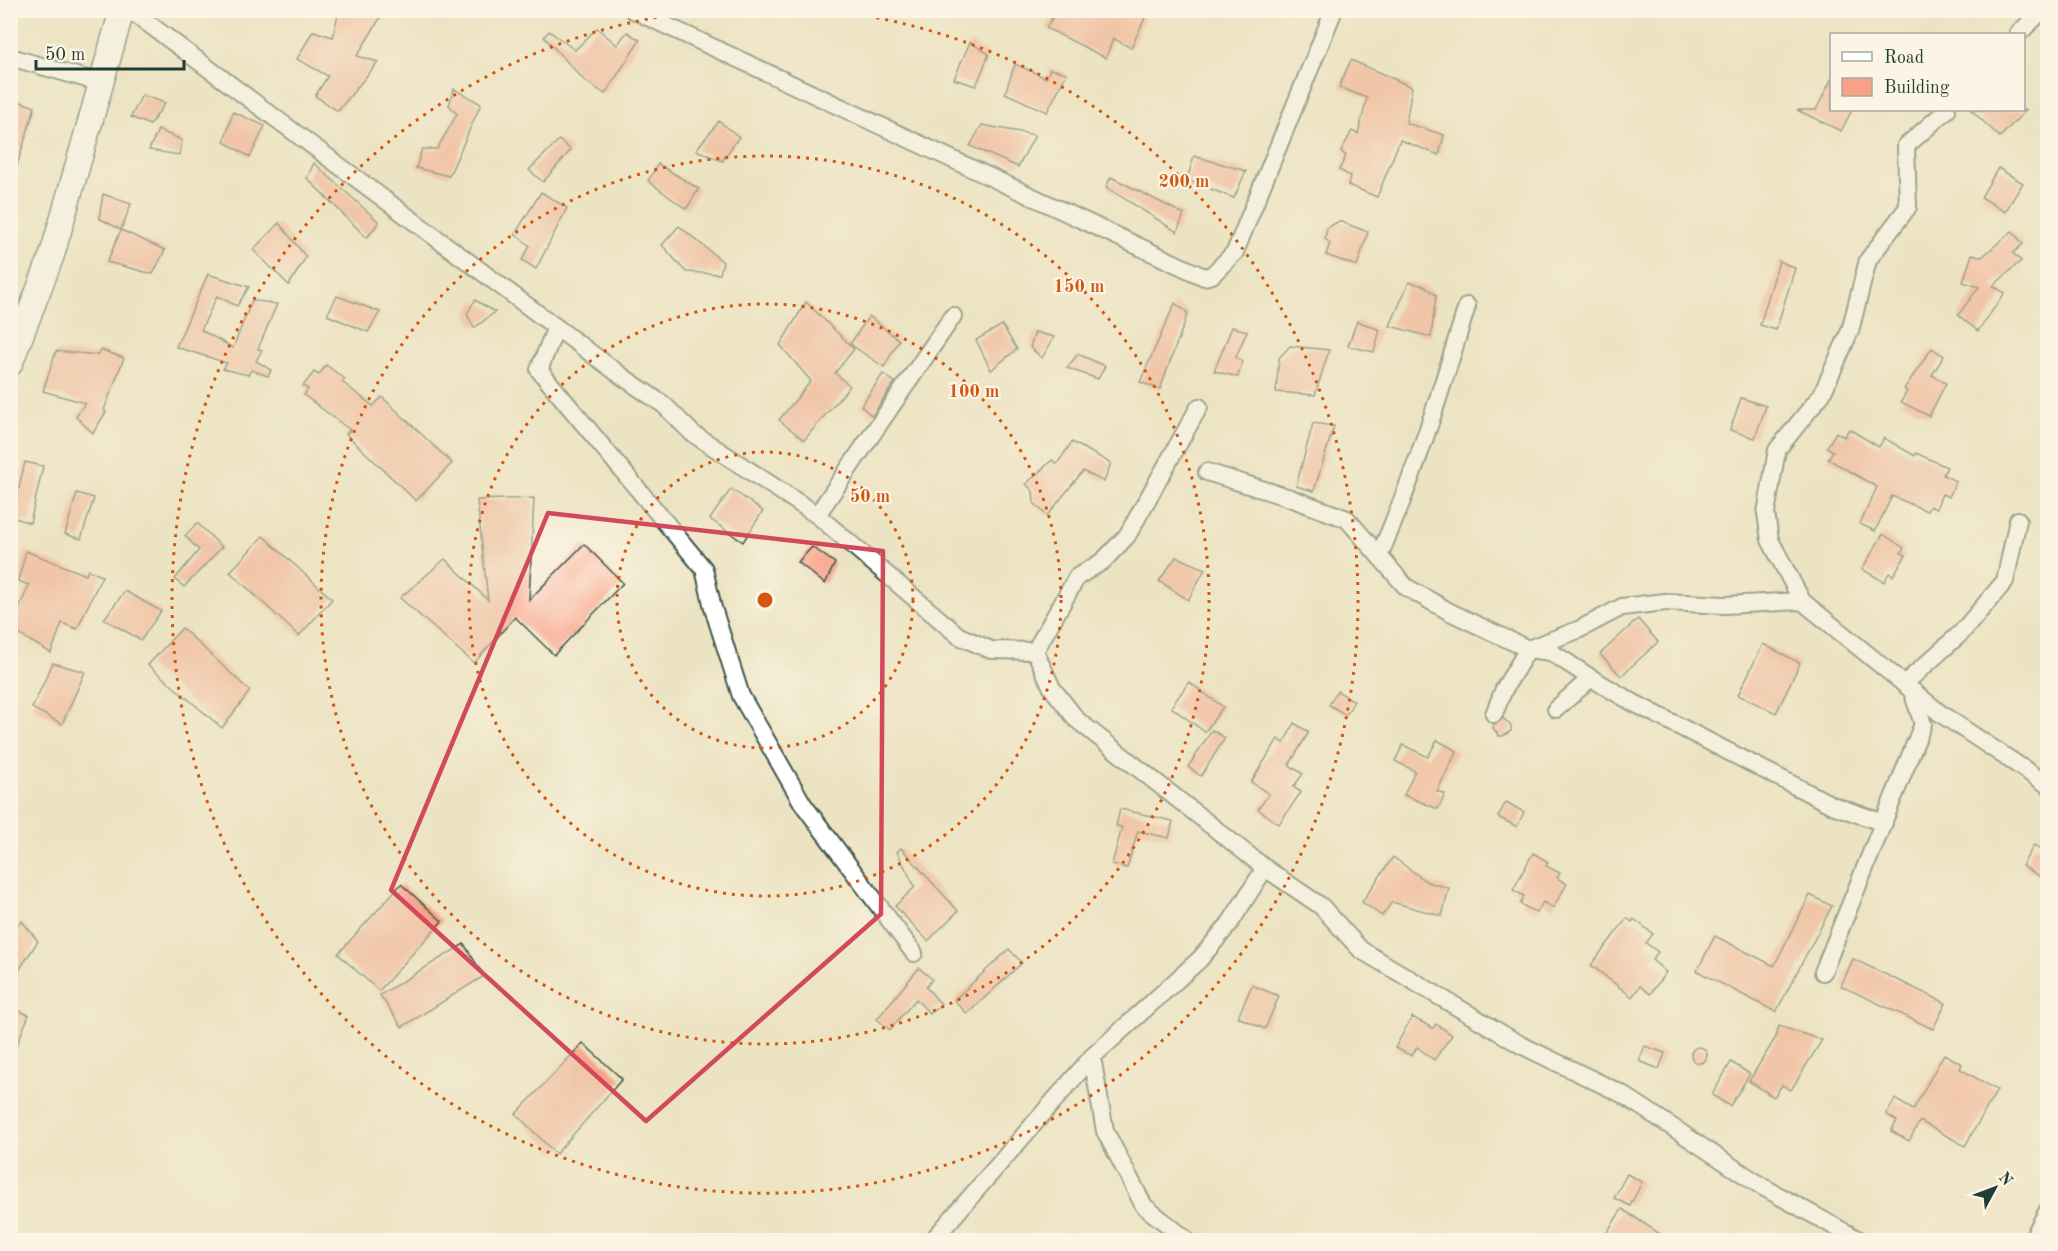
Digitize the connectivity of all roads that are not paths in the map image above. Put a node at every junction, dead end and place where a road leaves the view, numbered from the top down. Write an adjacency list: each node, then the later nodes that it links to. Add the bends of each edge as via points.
1 (122, 10): 8 (street)
2 (130, 10): 12 (street)
3 (633, 10): 4 (street, via 1204,277 1212,275 1235,252)
4 (1334, 10)
5 (2043, 10): 6 (street)
6 (2019, 33)
7 (10, 57): 8 (street)
8 (100, 83): 13 (street, via 52,255)
9 (1946, 111): 19 (street, via 1906,146 1908,207 1868,260 1850,331 1822,394 1776,450 1766,513 1770,540)
10 (1467, 306): 18 (street, via 1428,432)
11 (952, 316): 16 (street)
12 (556, 327): 16 (street, via 664,405 692,433); 29 (street, via 539,370 704,569 741,696 803,804)
13 (10, 364)
14 (1199, 407): 21 (street, via 1127,536 1103,561 1077,577)
15 (1207, 472): 18 (street, via 1347,519)
16 (817, 515): 21 (street, via 959,636 991,650)
17 (2018, 520): 23 (street, via 2006,580)
18 (1379, 556): 20 (street, via 1406,587)
19 (1802, 601): 20 (street, via 1725,605 1665,602 1622,607 1578,630); 23 (street)
20 (1528, 649): 22 (street, via 1551,652); 25 (street)
21 (1035, 651): 28 (street, via 1052,688 1077,720)
22 (1591, 678): 24 (street); 27 (street, via 1832,805)
23 (1908, 687): 26 (street, via 1941,714); 27 (street, via 1923,724)
24 (1556, 709)
25 (1494, 714)
26 (2048, 785)
27 (1884, 823): 30 (street)
28 (1265, 868): 31 (street, via 1230,923 1200,959); 35 (street, via 1321,906 1361,950 1521,1045 1622,1094 1763,1187)
29 (914, 953)
30 (1823, 972)
31 (1092, 1057): 33 (street); 34 (street, via 1105,1131 1144,1206)
32 (2048, 1210): 36 (street)
33 (933, 1240)
34 (1187, 1240)
35 (1859, 1240)
36 (2032, 1240)

